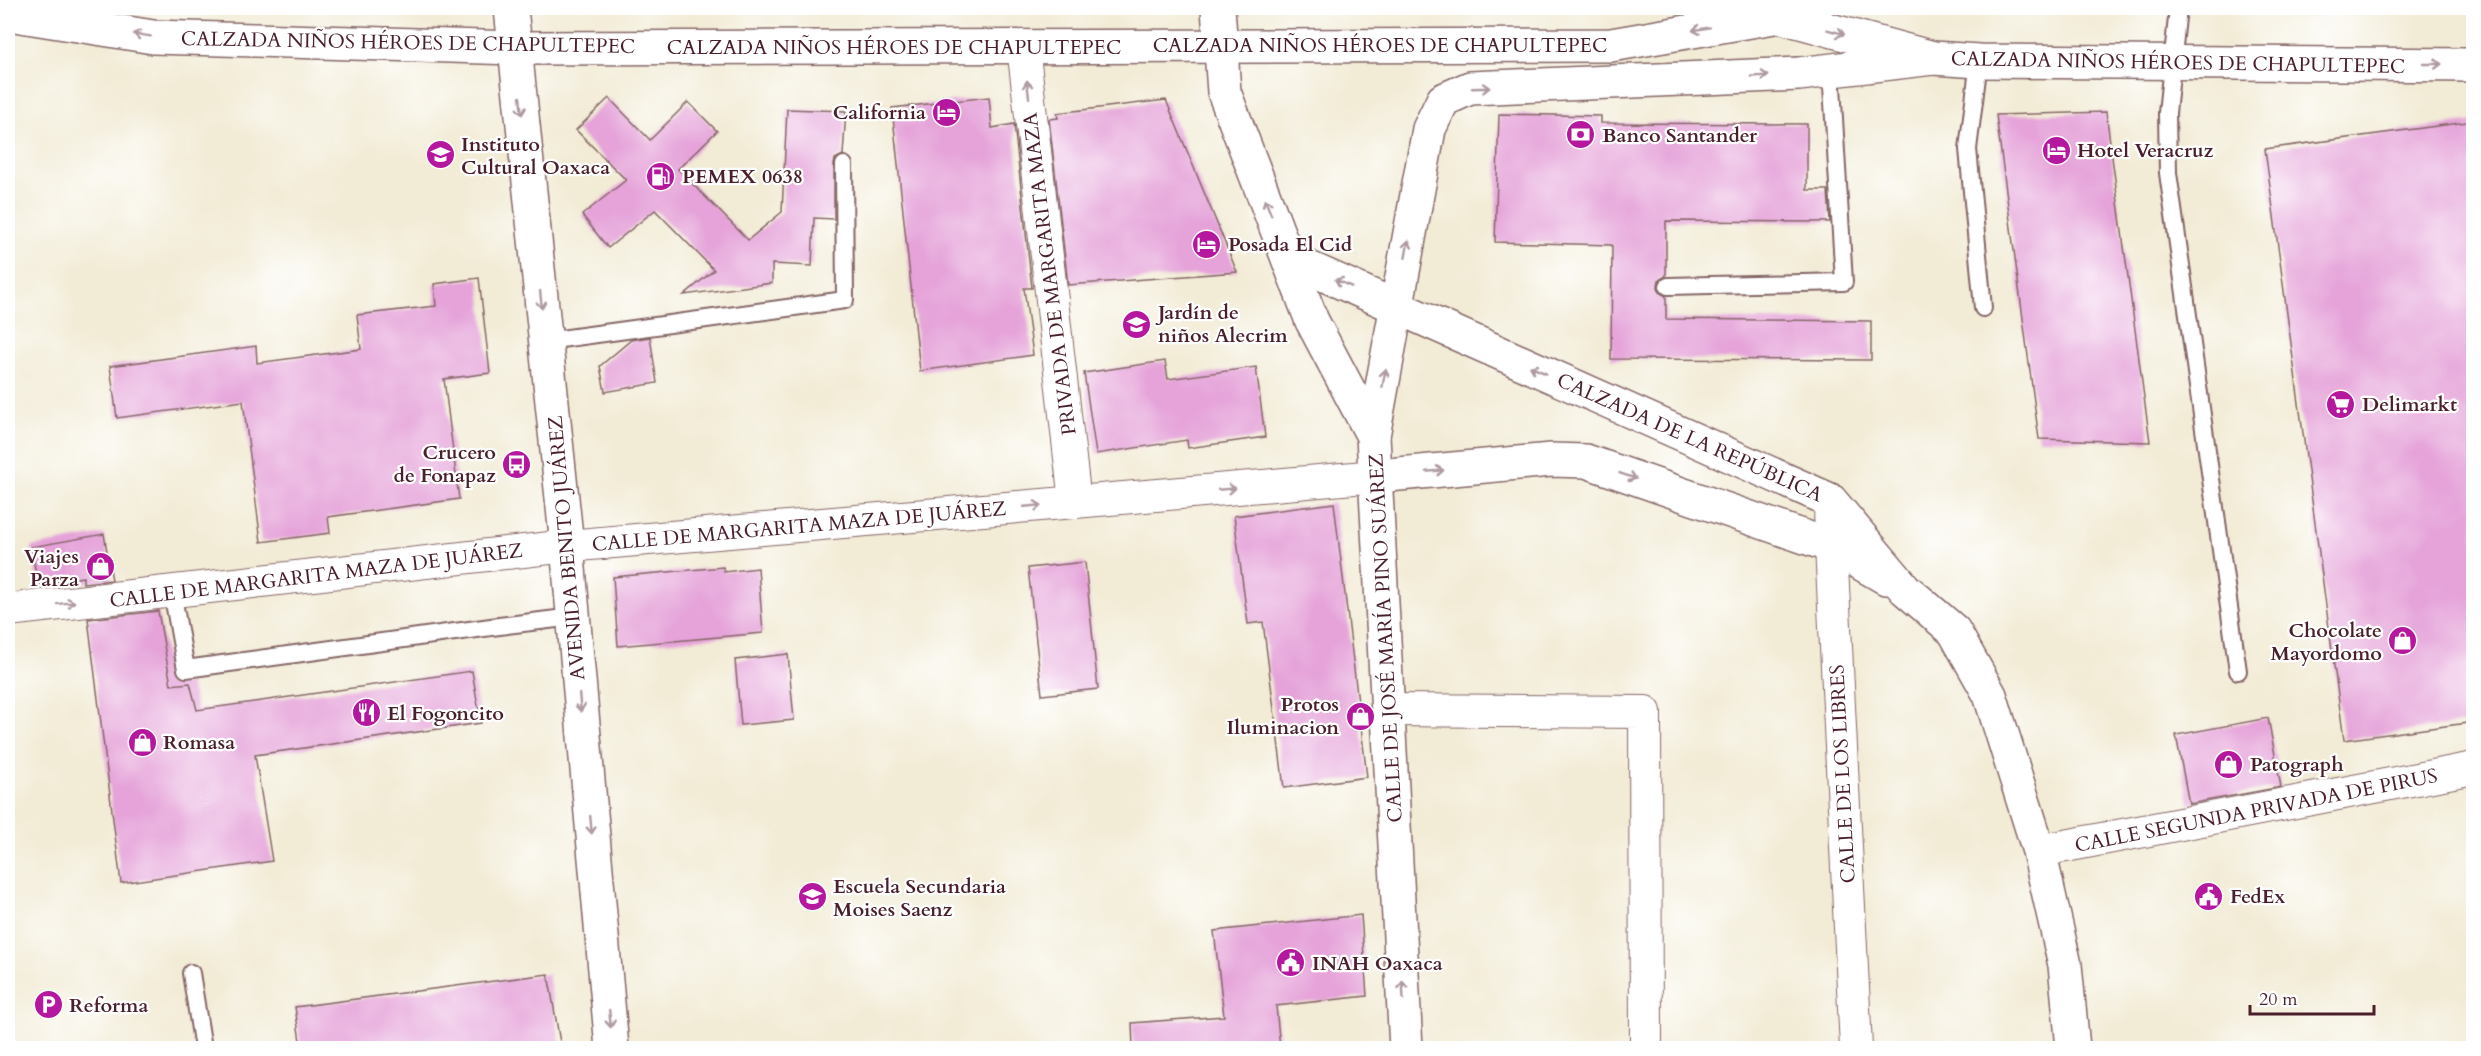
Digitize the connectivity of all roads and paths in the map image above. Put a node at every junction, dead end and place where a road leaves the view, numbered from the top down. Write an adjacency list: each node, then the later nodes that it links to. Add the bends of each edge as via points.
1 (511, 8): 10 (main road, AVENIDA BENITO JUÁREZ)
2 (1218, 8): 9 (main road, CALLE DE JOSÉ MARÍA PINO SUÁREZ)
3 (1735, 8): 7 (main road, CALZADA NIÑOS HÉROES DE CHAPULTEPEC)
4 (1816, 8): 7 (main road, CALZADA NIÑOS HÉROES DE CHAPULTEPEC)
5 (2178, 8): 13 (lane)
6 (8, 14): 10 (main road, CALZADA NIÑOS HÉROES DE CHAPULTEPEC, one-way to 6, via 153,37)
7 (1780, 16): 9 (main road, CALZADA NIÑOS HÉROES DE CHAPULTEPEC, one-way to 9, via 1611,45); 11 (main road, CALZADA NIÑOS HÉROES DE CHAPULTEPEC, one-way to 11)
8 (1023, 46): 9 (main road, CALZADA NIÑOS HÉROES DE CHAPULTEPEC); 10 (main road, CALZADA NIÑOS HÉROES DE CHAPULTEPEC); 25 (street, PRIVADA DE MARGARITA MAZA, one-way to 8)
9 (1221, 46): 17 (main road, CALLE DE JOSÉ MARÍA PINO SUÁREZ, one-way to 9, via 1224,92)
10 (515, 48): 21 (main road, AVENIDA BENITO JUÁREZ, one-way to 21)
11 (1933, 58): 12 (main road, CALZADA NIÑOS HÉROES DE CHAPULTEPEC); 15 (main road)
12 (1979, 61): 13 (main road, CALZADA NIÑOS HÉROES DE CHAPULTEPEC); 20 (lane, via 1968,149)
13 (2171, 63): 14 (main road, CALZADA NIÑOS HÉROES DE CHAPULTEPEC, one-way to 14); 32 (lane, via 2168,173)
14 (2474, 65)
15 (1831, 70): 18 (lane, via 1844,282); 19 (main road, one-way to 15, via 1429,129 1443,100 1470,88)
16 (844, 165): 21 (lane, via 845,300)
17 (1289, 259): 19 (main road, CALZADA DE LA REPÚBLICA, one-way to 17); 22 (main road, CALLE DE JOSÉ MARÍA PINO SUÁREZ, via 1312,321)
18 (1668, 286)
19 (1397, 307): 22 (main road, one-way to 19); 24 (main road, CALZADA DE LA REPÚBLICA, one-way to 19)
20 (1983, 308)
21 (546, 340): 26 (main road, AVENIDA BENITO JUÁREZ)
22 (1373, 435): 23 (main road, CALLE DE JOSÉ MARÍA PINO SUÁREZ)
23 (1377, 476): 25 (street, CALLE DE MARGARITA MAZA DE JUÁREZ, one-way to 23); 27 (main road, one-way to 27, via 1551,460 1586,461); 33 (main road, CALLE DE JOSÉ MARÍA PINO SUÁREZ)
24 (1830, 500): 27 (street, CALLE DE LOS LIBRES); 28 (main road, CALZADA DE LA REPÚBLICA)
25 (1075, 502): 26 (street, CALLE DE MARGARITA MAZA DE JUÁREZ, one-way to 25)
26 (567, 546): 29 (street, CALLE DE MARGARITA MAZA DE JUÁREZ); 31 (main road, AVENIDA BENITO JUÁREZ)
27 (1830, 546): 28 (main road); 41 (street, CALLE DE LOS LIBRES)
28 (1905, 589): 35 (main road, via 1954,631 1990,694)
29 (172, 591): 30 (street, CALLE DE MARGARITA MAZA DE JUÁREZ, one-way to 29); 31 (lane, via 186,669)
30 (8, 610)
31 (573, 617): 38 (main road, AVENIDA BENITO JUÁREZ, one-way to 38)
32 (2238, 671)
33 (1389, 710): 39 (main road, CALLE DE JOSÉ MARÍA PINO SUÁREZ, one-way to 33); 40 (street, via 1645,712)
34 (2474, 768): 35 (street, CALLE SEGUNDA PRIVADA DE PIRUS)
35 (2038, 851): 42 (main road, via 2065,965)
36 (191, 973): 37 (lane)
37 (203, 1048)
38 (612, 1048)
39 (1406, 1048)
40 (1646, 1048)
41 (1856, 1048)
42 (2073, 1048)

